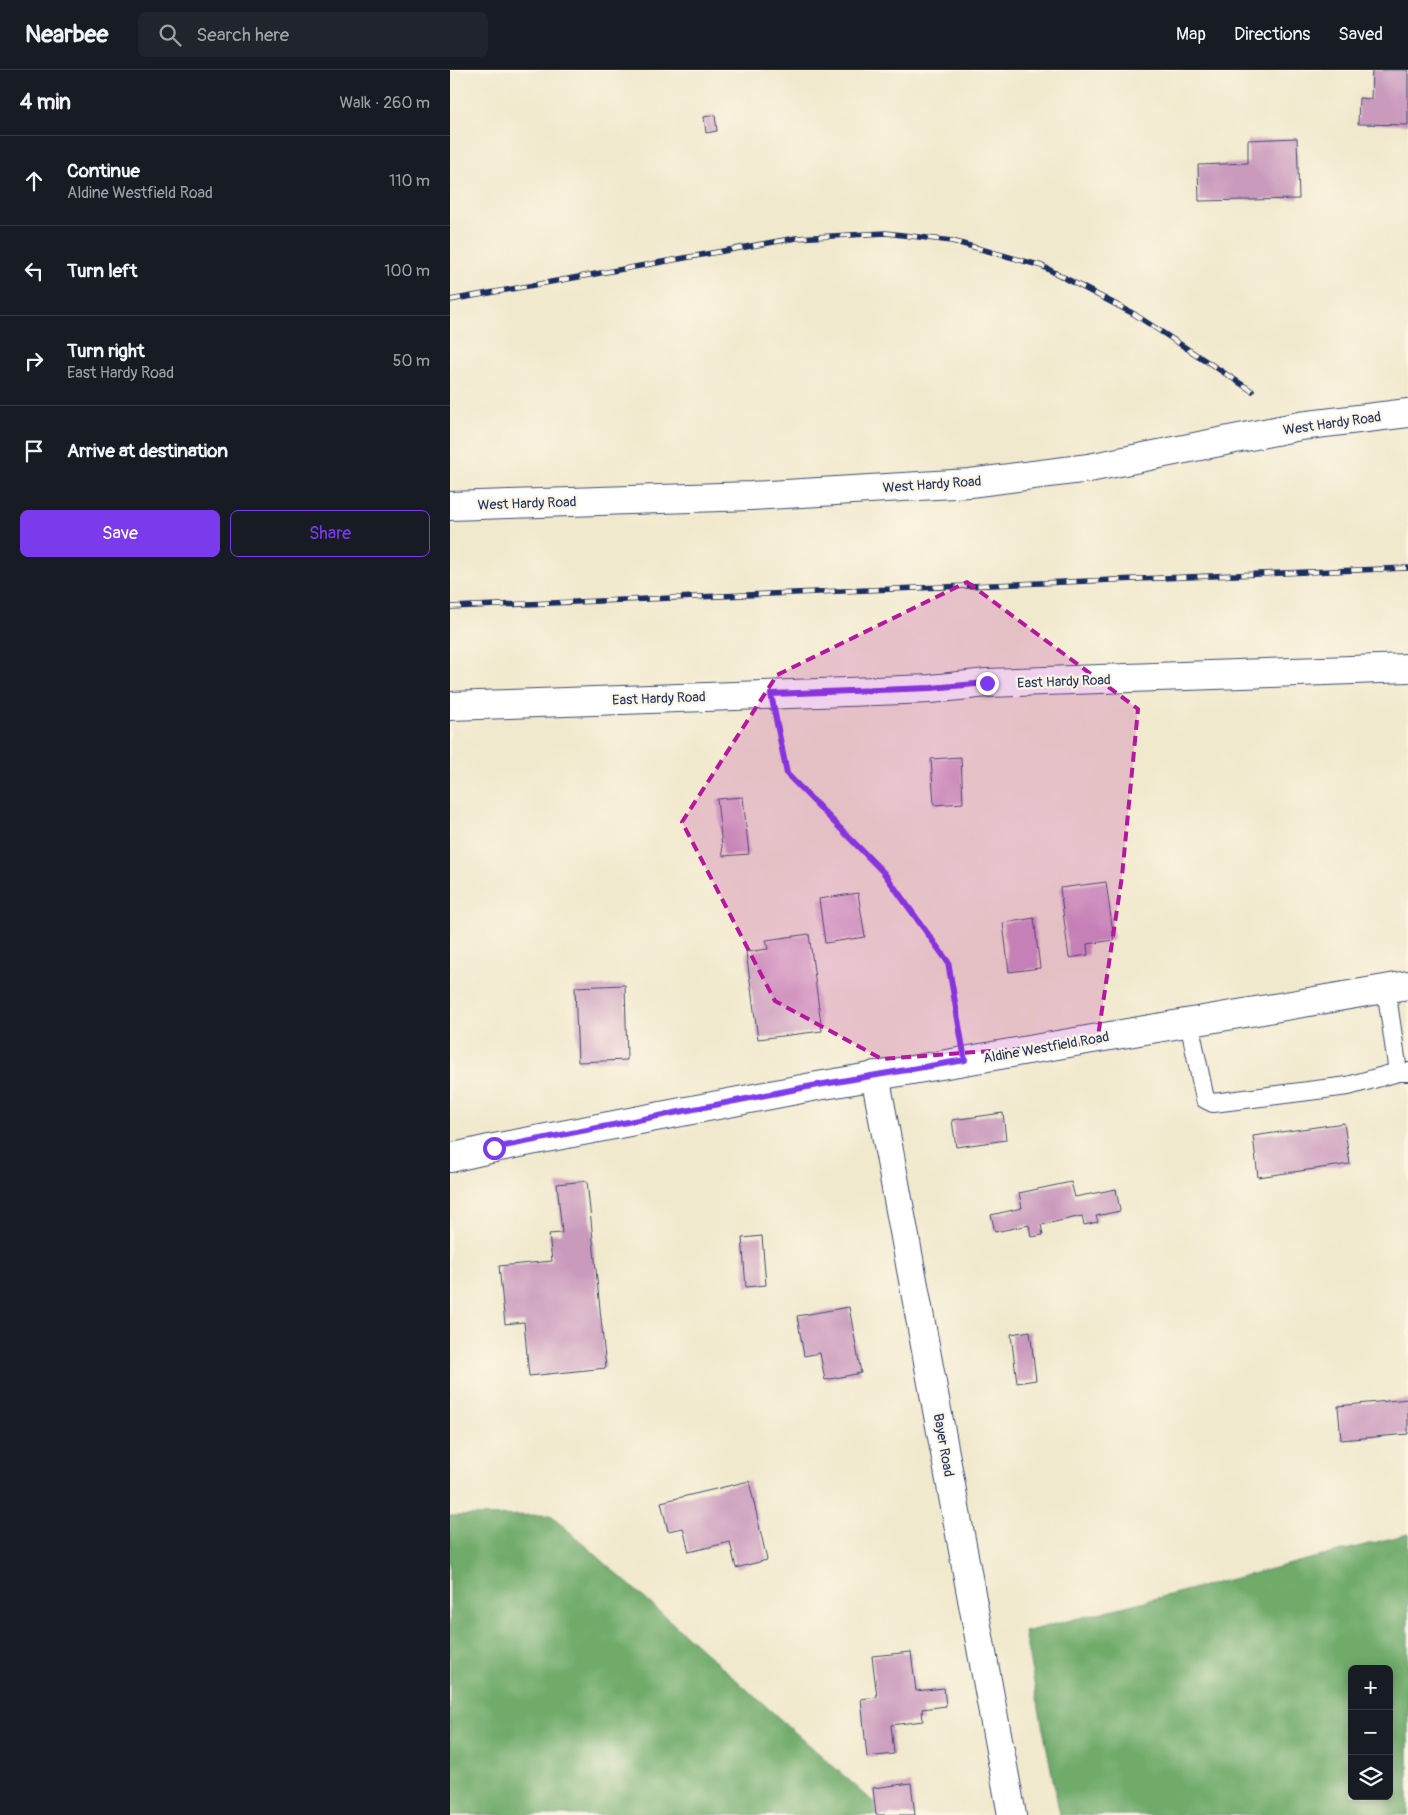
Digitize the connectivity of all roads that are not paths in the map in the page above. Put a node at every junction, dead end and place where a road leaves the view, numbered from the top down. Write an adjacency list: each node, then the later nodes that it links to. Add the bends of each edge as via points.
1 (1408, 413): 2 (main road, West Hardy Road, via 1300,426 1089,468 970,483 751,496)
2 (450, 506)
3 (1408, 668): 4 (main road, East Hardy Road)
4 (450, 706)
5 (1397, 986): 6 (main road, Aldine Westfield Road); 7 (lane)
6 (1189, 1022): 7 (lane, via 1205,1098 1213,1103 1348,1086); 8 (main road, Aldine Westfield Road)
7 (1403, 1072)
8 (875, 1076): 9 (main road, Aldine Westfield Road); 10 (main road, Bayer Road)
9 (450, 1158)
10 (1012, 1815)

